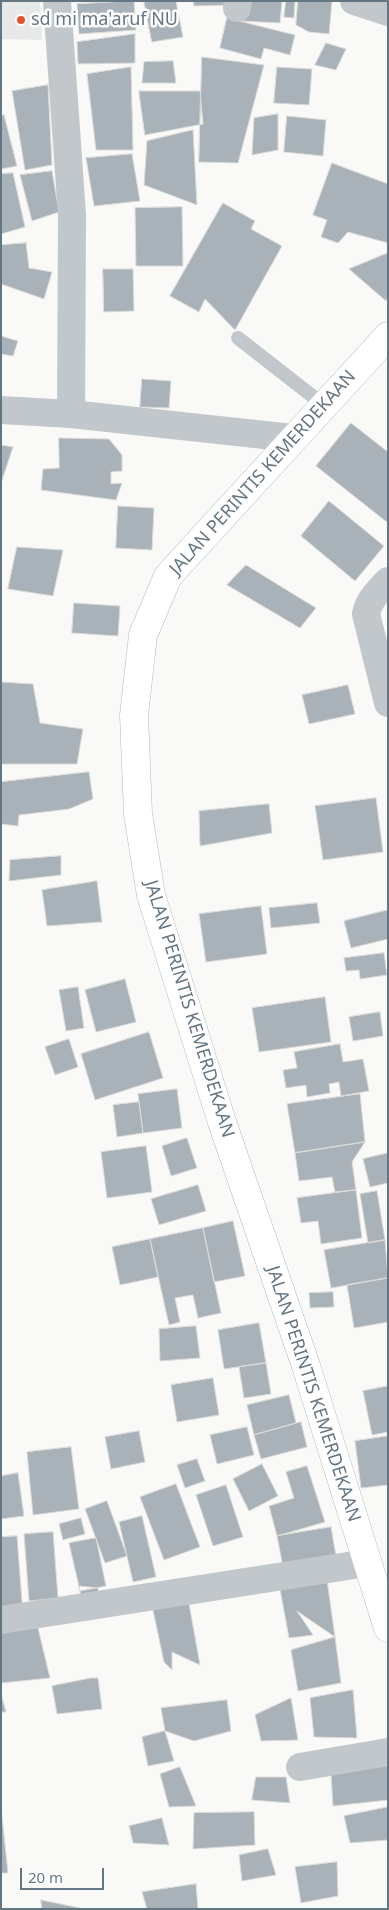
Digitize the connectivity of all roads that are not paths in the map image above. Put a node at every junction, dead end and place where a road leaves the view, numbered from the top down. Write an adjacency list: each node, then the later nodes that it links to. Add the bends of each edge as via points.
1 (57, 1): 8 (street, via 72,215)
2 (354, 1): 3 (street)
3 (388, 12)
4 (388, 336): 6 (street, JALAN PERINTIS KEMERDEKAAN)
5 (238, 338): 6 (lane)
6 (325, 406): 9 (street, JALAN PERINTIS KEMERDEKAAN)
7 (1, 410): 8 (street)
8 (71, 414): 9 (street)
9 (292, 438): 12 (street, JALAN PERINTIS KEMERDEKAAN, via 168,576 143,635 134,715 138,814 151,895 225,1131 306,1366)
10 (388, 581): 11 (street, via 373,595 366,614)
11 (388, 703)
12 (367, 1563): 13 (street); 14 (street, JALAN PERINTIS KEMERDEKAAN)
13 (1, 1620)
14 (387, 1623)
15 (388, 1752): 16 (street)
16 (300, 1767)

